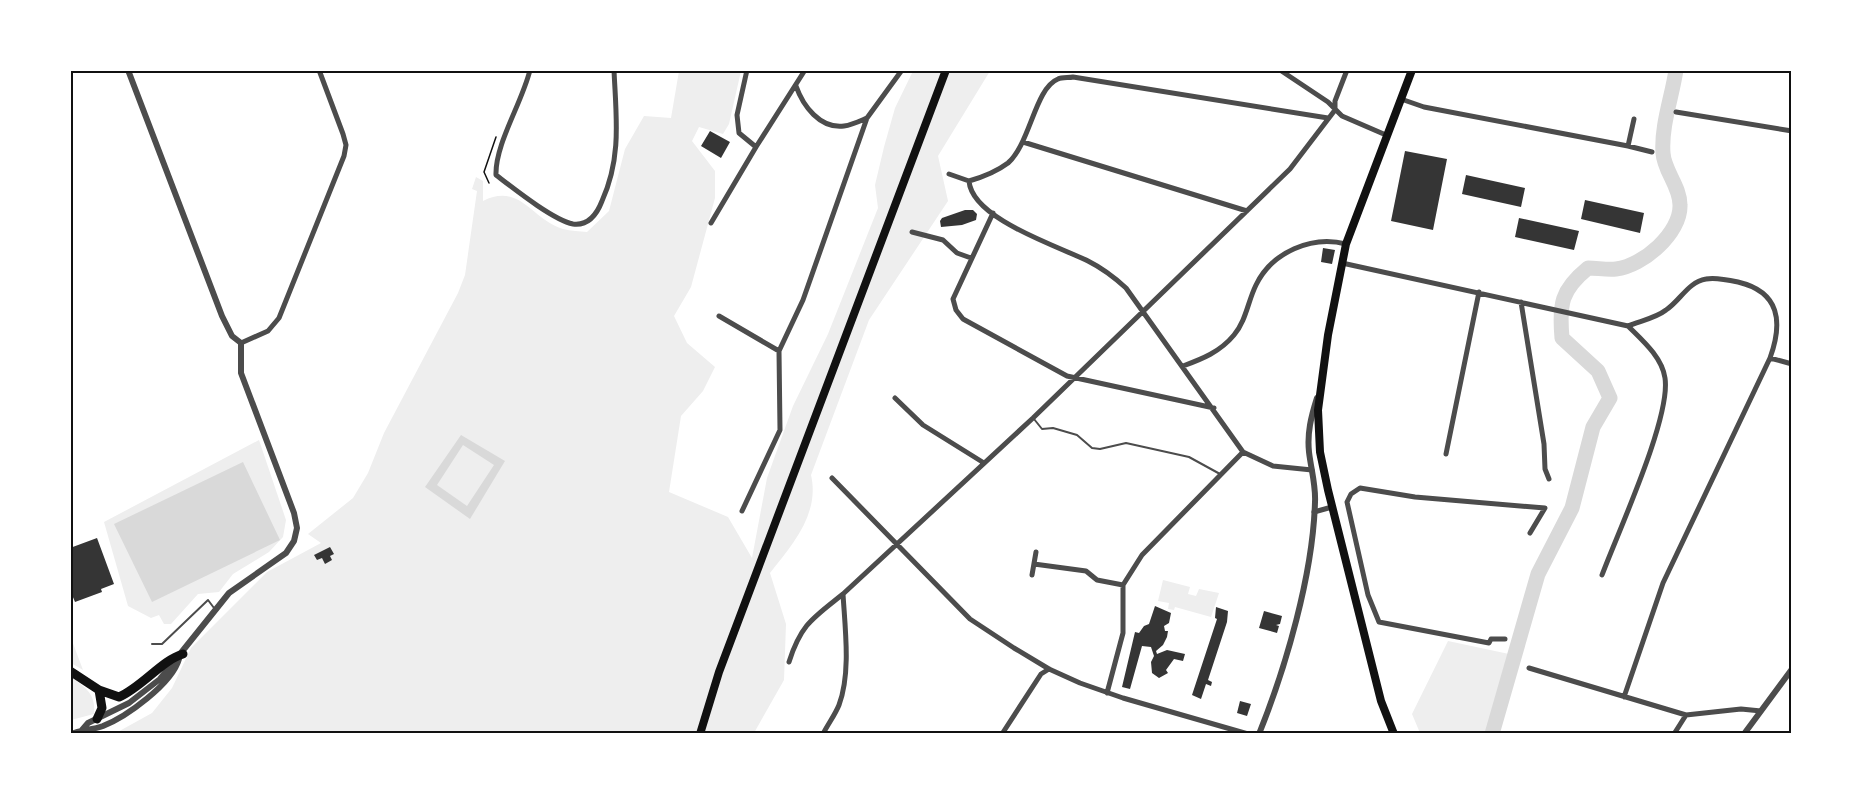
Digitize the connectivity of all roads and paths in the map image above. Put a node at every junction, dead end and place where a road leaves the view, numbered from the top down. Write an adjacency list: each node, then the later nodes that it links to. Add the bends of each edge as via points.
1 (128, 70): 40 (street, via 222,316 232,336)
2 (319, 70): 40 (street, via 343,134 344,156 279,318 268,331)
3 (530, 70): 4 (street, via 522,100 496,160 496,175 567,222 583,224 598,211 616,155)
4 (614, 70)
5 (747, 70): 24 (street, via 737,115 739,133)
6 (806, 70): 13 (street)
7 (902, 70): 17 (street)
8 (946, 70): 88 (main road, via 719,672)
9 (1280, 70): 15 (street)
10 (1347, 70): 15 (street)
11 (1412, 70): 14 (main road)
12 (1073, 74): 18 (street); 22 (street, via 1058,79 1045,90)
13 (796, 86): 17 (street, via 814,116 829,125 844,126); 24 (street)
14 (1401, 99): 21 (main road); 23 (street, via 1424,107)
15 (1335, 110): 18 (street); 21 (street)
16 (1676, 112): 20 (street)
17 (867, 118): 41 (street, via 803,300)
18 (1328, 118): 28 (street, via 1290,169)
19 (1634, 118): 23 (street)
20 (1791, 131)
21 (1386, 135): 32 (main road)
22 (1023, 142): 27 (street, via 1009,162 989,175); 28 (street)
23 (1628, 146): 25 (street)
24 (756, 147): 30 (street)
25 (1652, 153)
26 (949, 174): 27 (street)
27 (969, 181): 29 (street, via 970,190)
28 (1247, 211): 37 (street)
29 (993, 213): 33 (street); 37 (street, via 1010,226 1111,274)
30 (711, 223)
31 (912, 232): 33 (street, via 943,240 957,253)
32 (1346, 244): 34 (main road); 44 (street, via 1312,243 1278,258 1257,283 1234,336 1207,357)
33 (970, 258): 45 (street, via 953,299 963,319)
34 (1342, 263): 35 (street); 46 (main road)
35 (1479, 292): 36 (street); 51 (street)
36 (1521, 302): 39 (street); 56 (street)
37 (1144, 310): 44 (street); 45 (street)
38 (719, 316): 41 (street)
39 (1628, 326): 42 (street, via 1666,310 1693,285 1706,279 1729,280 1752,286 1774,309 1777,336); 66 (street, via 1651,349 1665,377 1664,412)
40 (241, 343): 72 (street, via 241,373 297,528 286,553 243,581)
41 (779, 351): 60 (street, via 780,430)
42 (1770, 357): 43 (street); 83 (street, via 1663,583)
43 (1791, 364)
44 (1183, 366): 48 (street)
45 (1074, 378): 48 (street); 49 (street)
46 (1319, 392): 53 (street, via 1309,423); 57 (main road, via 1320,444)
47 (895, 398): 52 (street, via 923,425)
48 (1214, 408): 50 (street)
49 (1033, 418): 52 (street); 54 (lane, via 1042,429 1077,435 1092,448 1126,442 1189,457)
50 (1244, 453): 53 (street, via 1273,466); 54 (street)
51 (1446, 454)
52 (984, 464): 63 (street)
53 (1312, 470): 58 (street)
54 (1220, 474): 68 (street, via 1142,555)
55 (832, 478): 63 (street)
56 (1549, 478)
57 (1328, 490): 58 (street); 59 (main road)
58 (1315, 493): 61 (street)
59 (1332, 507): 61 (street); 71 (main road)
60 (742, 512)
61 (1314, 513): 92 (street, via 1307,569 1281,678)
62 (1530, 533): 70 (street, via 1545,508 1415,497 1360,488 1347,502)
63 (898, 543): 69 (street); 78 (street, via 970,619)
64 (1035, 552): 65 (street)
65 (1034, 564): 67 (street); 68 (street, via 1086,571 1097,580)
66 (1602, 575)
67 (1032, 576)
68 (1123, 585): 82 (street, via 1124,633)
69 (843, 594): 76 (street, via 812,618 798,635); 89 (street, via 847,645 841,695)
70 (1368, 595): 71 (street); 73 (street, via 1379,622 1489,643 1491,639)
71 (1356, 599): 93 (main road, via 1381,700)
72 (214, 611): 74 (lane, via 208,600 162,644); 75 (street)
73 (1505, 639)
74 (152, 644)
75 (181, 656): 81 (highway, via 173,657 142,684 119,697); 86 (street, via 129,703); 86 (street, via 164,682 134,708 116,720)
76 (789, 662)
77 (1529, 668): 83 (street)
78 (1049, 669): 82 (street); 90 (street, via 1041,674)
79 (1791, 669): 84 (street)
80 (70, 671): 81 (highway)
81 (99, 690): 86 (highway, via 102,708)
82 (1107, 693): 91 (street)
83 (1624, 697): 85 (street)
84 (1761, 711): 85 (street, via 1741,709); 95 (street)
85 (1686, 715): 94 (street)
86 (92, 724): 87 (street)
87 (71, 734)
88 (700, 734)
89 (823, 734)
90 (1002, 734)
91 (1248, 734)
92 (1259, 734)
93 (1394, 734)
94 (1674, 734)
95 (1744, 734)

